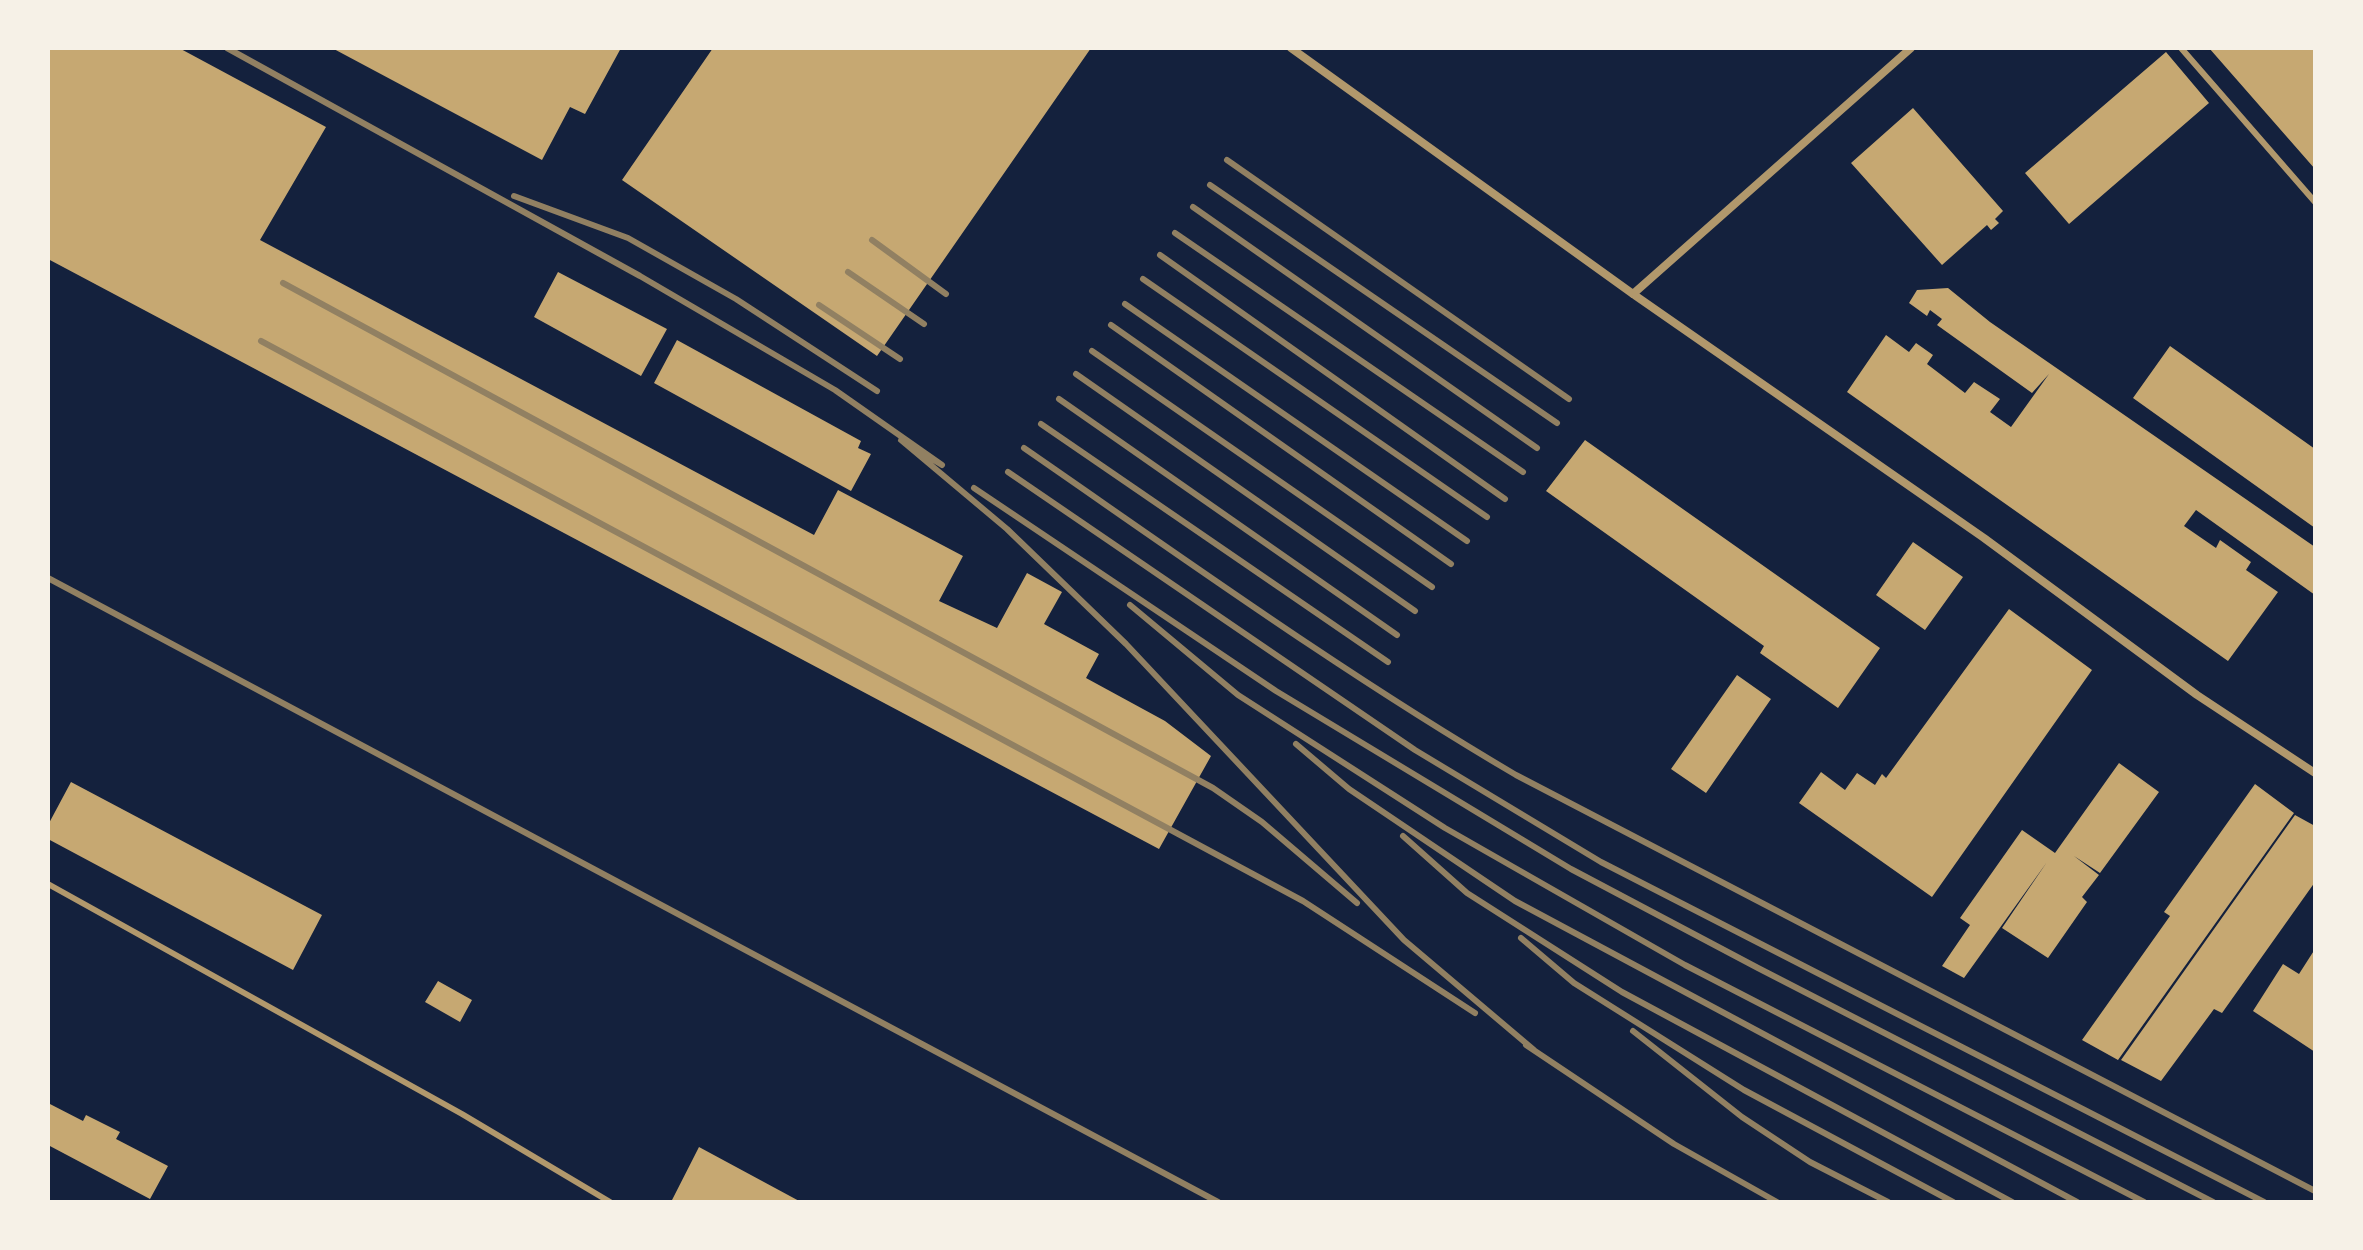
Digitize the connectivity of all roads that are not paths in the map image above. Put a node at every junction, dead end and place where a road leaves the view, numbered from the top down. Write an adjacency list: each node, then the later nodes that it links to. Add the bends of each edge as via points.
1 (1291, 48): 5 (street)
2 (1911, 48): 5 (street)
3 (2181, 48): 4 (lane)
4 (2315, 202)
5 (1633, 294): 6 (street)
6 (2315, 773)
7 (48, 884): 8 (lane)
8 (610, 1202)

